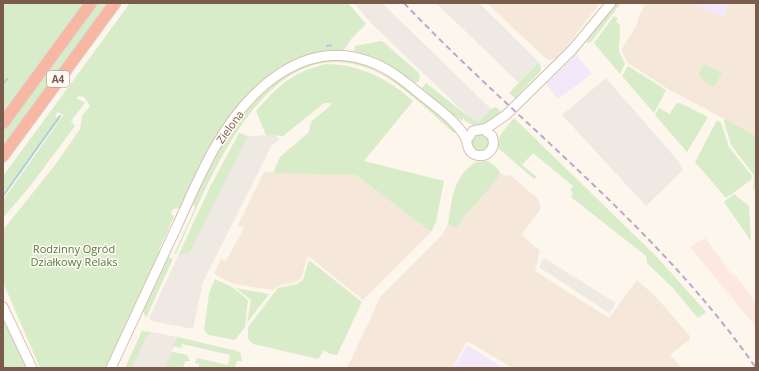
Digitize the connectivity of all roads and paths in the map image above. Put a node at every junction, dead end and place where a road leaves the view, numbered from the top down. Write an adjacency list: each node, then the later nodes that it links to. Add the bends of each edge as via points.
1 (91, 3): 6 (highway, A4)
2 (115, 3): 11 (highway, A4)
3 (611, 3): 4 (main road, via 578,43)
4 (506, 115): 8 (main road); 9 (main road)
5 (452, 120): 7 (main road, Zielona); 10 (main road, Zielona); 14 (main road, Zielona, via 396,75 364,60 341,55 319,57 298,62 278,74 241,110 213,150)
6 (3, 123)
7 (475, 130): 8 (main road); 10 (main road)
8 (484, 130): 9 (main road)
9 (493, 138): 10 (main road, via 492,149 480,156 470,151)
10 (467, 140)
11 (3, 156)
12 (3, 307): 13 (main road)
13 (32, 368)
14 (111, 368)

